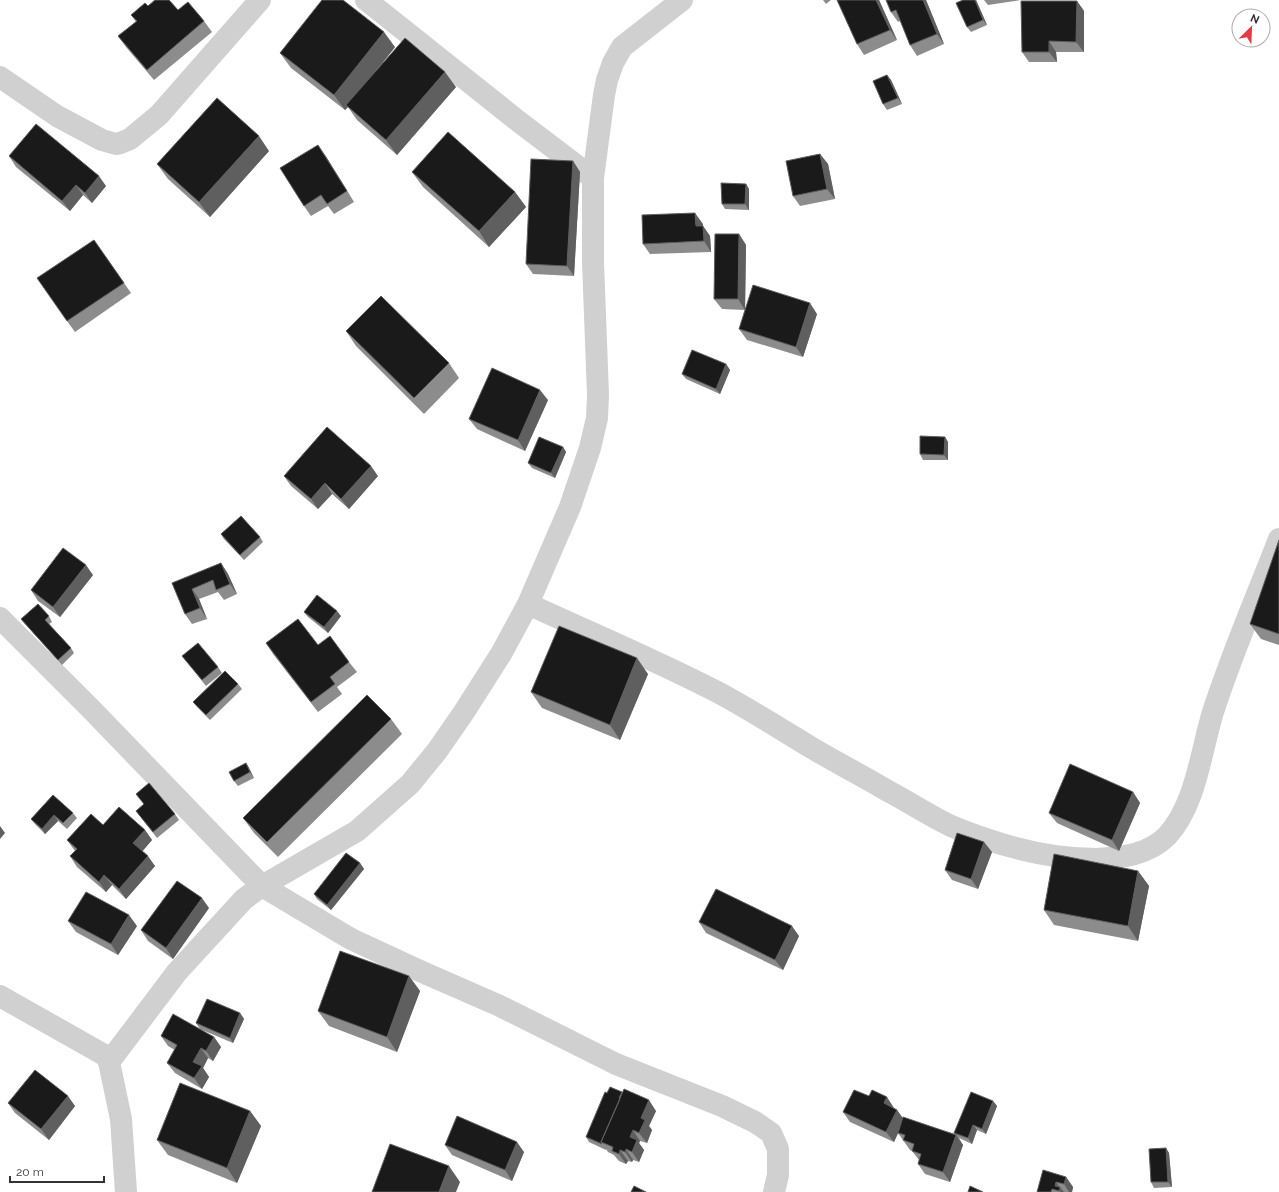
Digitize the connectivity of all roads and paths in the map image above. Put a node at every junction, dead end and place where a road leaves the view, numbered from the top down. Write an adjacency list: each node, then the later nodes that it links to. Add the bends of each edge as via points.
1 (260, 0): 4 (street, via 159,115 130,139 120,143 102,140 57,116)
2 (366, 0): 5 (street)
3 (682, 0): 5 (street, via 622,47 613,63 604,95)
4 (0, 77)
5 (593, 178): 7 (street, via 597,418 590,448 570,507)
6 (1279, 539): 7 (street, via 1213,713 1199,770 1182,816 1160,842 1134,855 1117,858 1082,859 1050,856 1008,847 949,825 722,695)
7 (528, 604): 9 (street, via 476,694 437,751 410,784 357,831)
8 (0, 618): 9 (street)
9 (262, 886): 11 (street, via 239,904 177,972); 13 (street, via 351,939 500,1006 616,1064 722,1106 755,1122 771,1133 778,1149 778,1175)
10 (0, 996): 11 (street, via 106,1056)
11 (109, 1062): 12 (street, via 122,1119)
12 (126, 1192)
13 (774, 1192)

